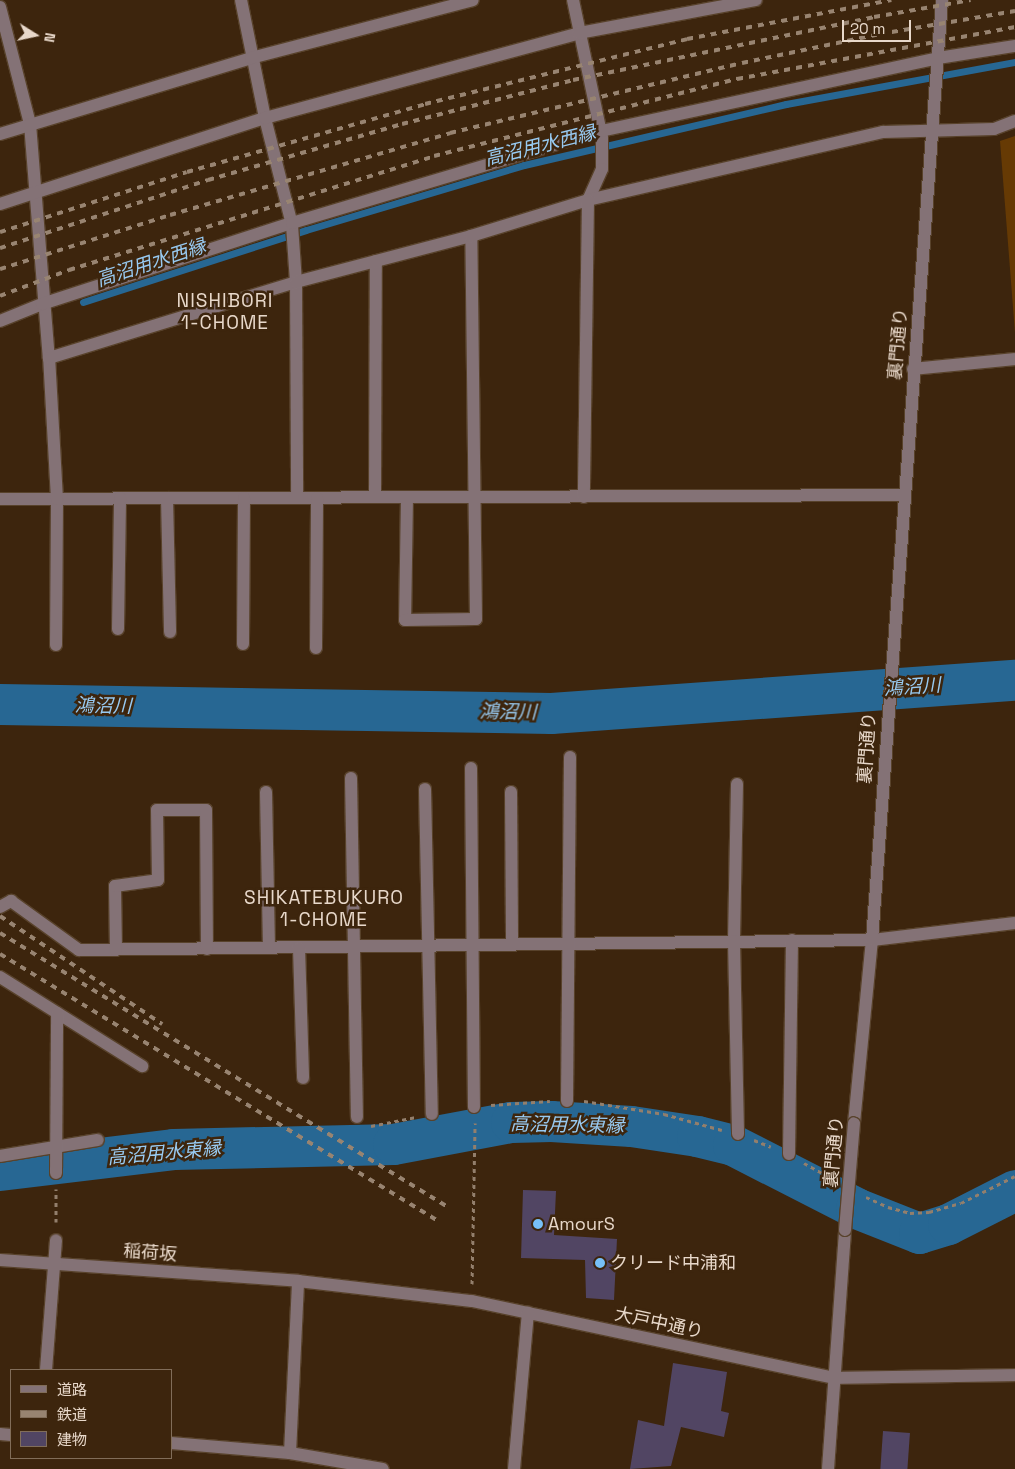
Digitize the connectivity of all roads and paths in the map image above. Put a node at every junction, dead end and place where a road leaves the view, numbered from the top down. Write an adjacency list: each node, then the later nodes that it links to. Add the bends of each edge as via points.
1 (241, 0): 9 (street)
2 (473, 0): 9 (street)
3 (573, 0): 7 (street)
4 (756, 0): 7 (street)
5 (942, 0): 10 (street, 裏門通り)
6 (0, 7): 13 (street)
7 (579, 33): 11 (street); 16 (street)
8 (1015, 46): 10 (street)
9 (251, 58): 11 (street); 13 (street)
10 (937, 62): 14 (street, 裏門通り); 16 (street)
11 (265, 118): 17 (street); 20 (street)
12 (1015, 121): 14 (street, via 994,129)
13 (30, 124): 15 (street); 17 (street)
14 (933, 133): 18 (street, via 882,132); 28 (street, 裏門通り)
15 (0, 134)
16 (602, 135): 18 (street, via 602,169); 20 (street)
17 (37, 192): 19 (street); 24 (street)
18 (588, 200): 21 (street); 32 (street)
19 (0, 204)
20 (292, 224): 23 (street); 24 (street)
21 (471, 236): 22 (street); 31 (street)
22 (376, 261): 23 (street); 38 (street)
23 (296, 282): 26 (street); 36 (street)
24 (42, 304): 25 (street); 26 (street)
25 (0, 321)
26 (49, 358): 40 (street)
27 (1015, 359): 28 (street)
28 (913, 369): 29 (street, 裏門通り)
29 (903, 495): 32 (street); 56 (street, 裏門通り)
30 (407, 497): 31 (street); 31 (street, via 405,620 476,619); 38 (street)
31 (475, 497): 32 (street)
32 (584, 497)
33 (120, 498): 34 (street); 40 (street); 41 (street)
34 (168, 498): 35 (street); 42 (street)
35 (244, 498): 36 (street); 43 (street)
36 (297, 498): 37 (street)
37 (317, 498): 38 (street); 45 (street)
38 (375, 498)
39 (0, 499): 40 (street)
40 (57, 499): 44 (street)
41 (118, 629)
42 (170, 632)
43 (242, 644)
44 (56, 645)
45 (316, 648)
46 (570, 756): 58 (street)
47 (471, 768): 59 (street)
48 (351, 778): 62 (street)
49 (736, 784): 57 (street)
50 (425, 789): 61 (street)
51 (266, 792): 63 (street)
52 (511, 792): 60 (street)
53 (0, 907): 66 (street, via 11,901 79,950)
54 (1015, 923): 56 (street)
55 (792, 940): 56 (street); 57 (street); 79 (street)
56 (872, 940): 92 (street, 裏門通り, bridge)
57 (734, 941): 58 (street); 76 (street)
58 (569, 944): 60 (street); 71 (street)
59 (473, 945): 60 (street); 61 (street); 72 (street)
60 (512, 945)
61 (426, 946): 62 (street); 74 (street)
62 (353, 947): 64 (street); 73 (street)
63 (269, 948): 64 (street); 65 (street)
64 (299, 948): 70 (street)
65 (207, 949): 66 (street); 66 (street, via 206,810 157,810 158,880 115,886)
66 (116, 950)
67 (0, 977): 68 (street)
68 (57, 1013): 69 (street); 78 (street)
69 (142, 1066)
70 (303, 1078)
71 (567, 1101)
72 (474, 1107)
73 (356, 1112)
74 (432, 1114)
75 (475, 1131): 88 (path)
76 (738, 1134)
77 (98, 1140): 78 (street)
78 (56, 1150): 80 (street); 81 (street)
79 (789, 1154)
80 (0, 1156)
81 (56, 1173): 84 (path)
82 (1015, 1176): 83 (path, via 961,1203 929,1212 888,1207)
83 (862, 1196)
84 (56, 1240): 86 (street)
85 (0, 1260): 86 (street, 稲荷坂)
86 (55, 1265): 87 (street, 稲荷坂); 90 (street)
87 (298, 1281): 88 (street, 大戸中通り); 94 (street)
88 (472, 1301): 89 (street, 大戸中通り)
89 (528, 1313): 92 (street, 大戸中通り); 96 (street)
90 (46, 1369)
91 (1015, 1375): 92 (street, 大戸中通り)
92 (834, 1378): 97 (street, 裏門通り)
93 (172, 1443): 94 (street)
94 (290, 1453): 95 (street)
95 (383, 1469)
96 (514, 1469)
97 (828, 1469)

